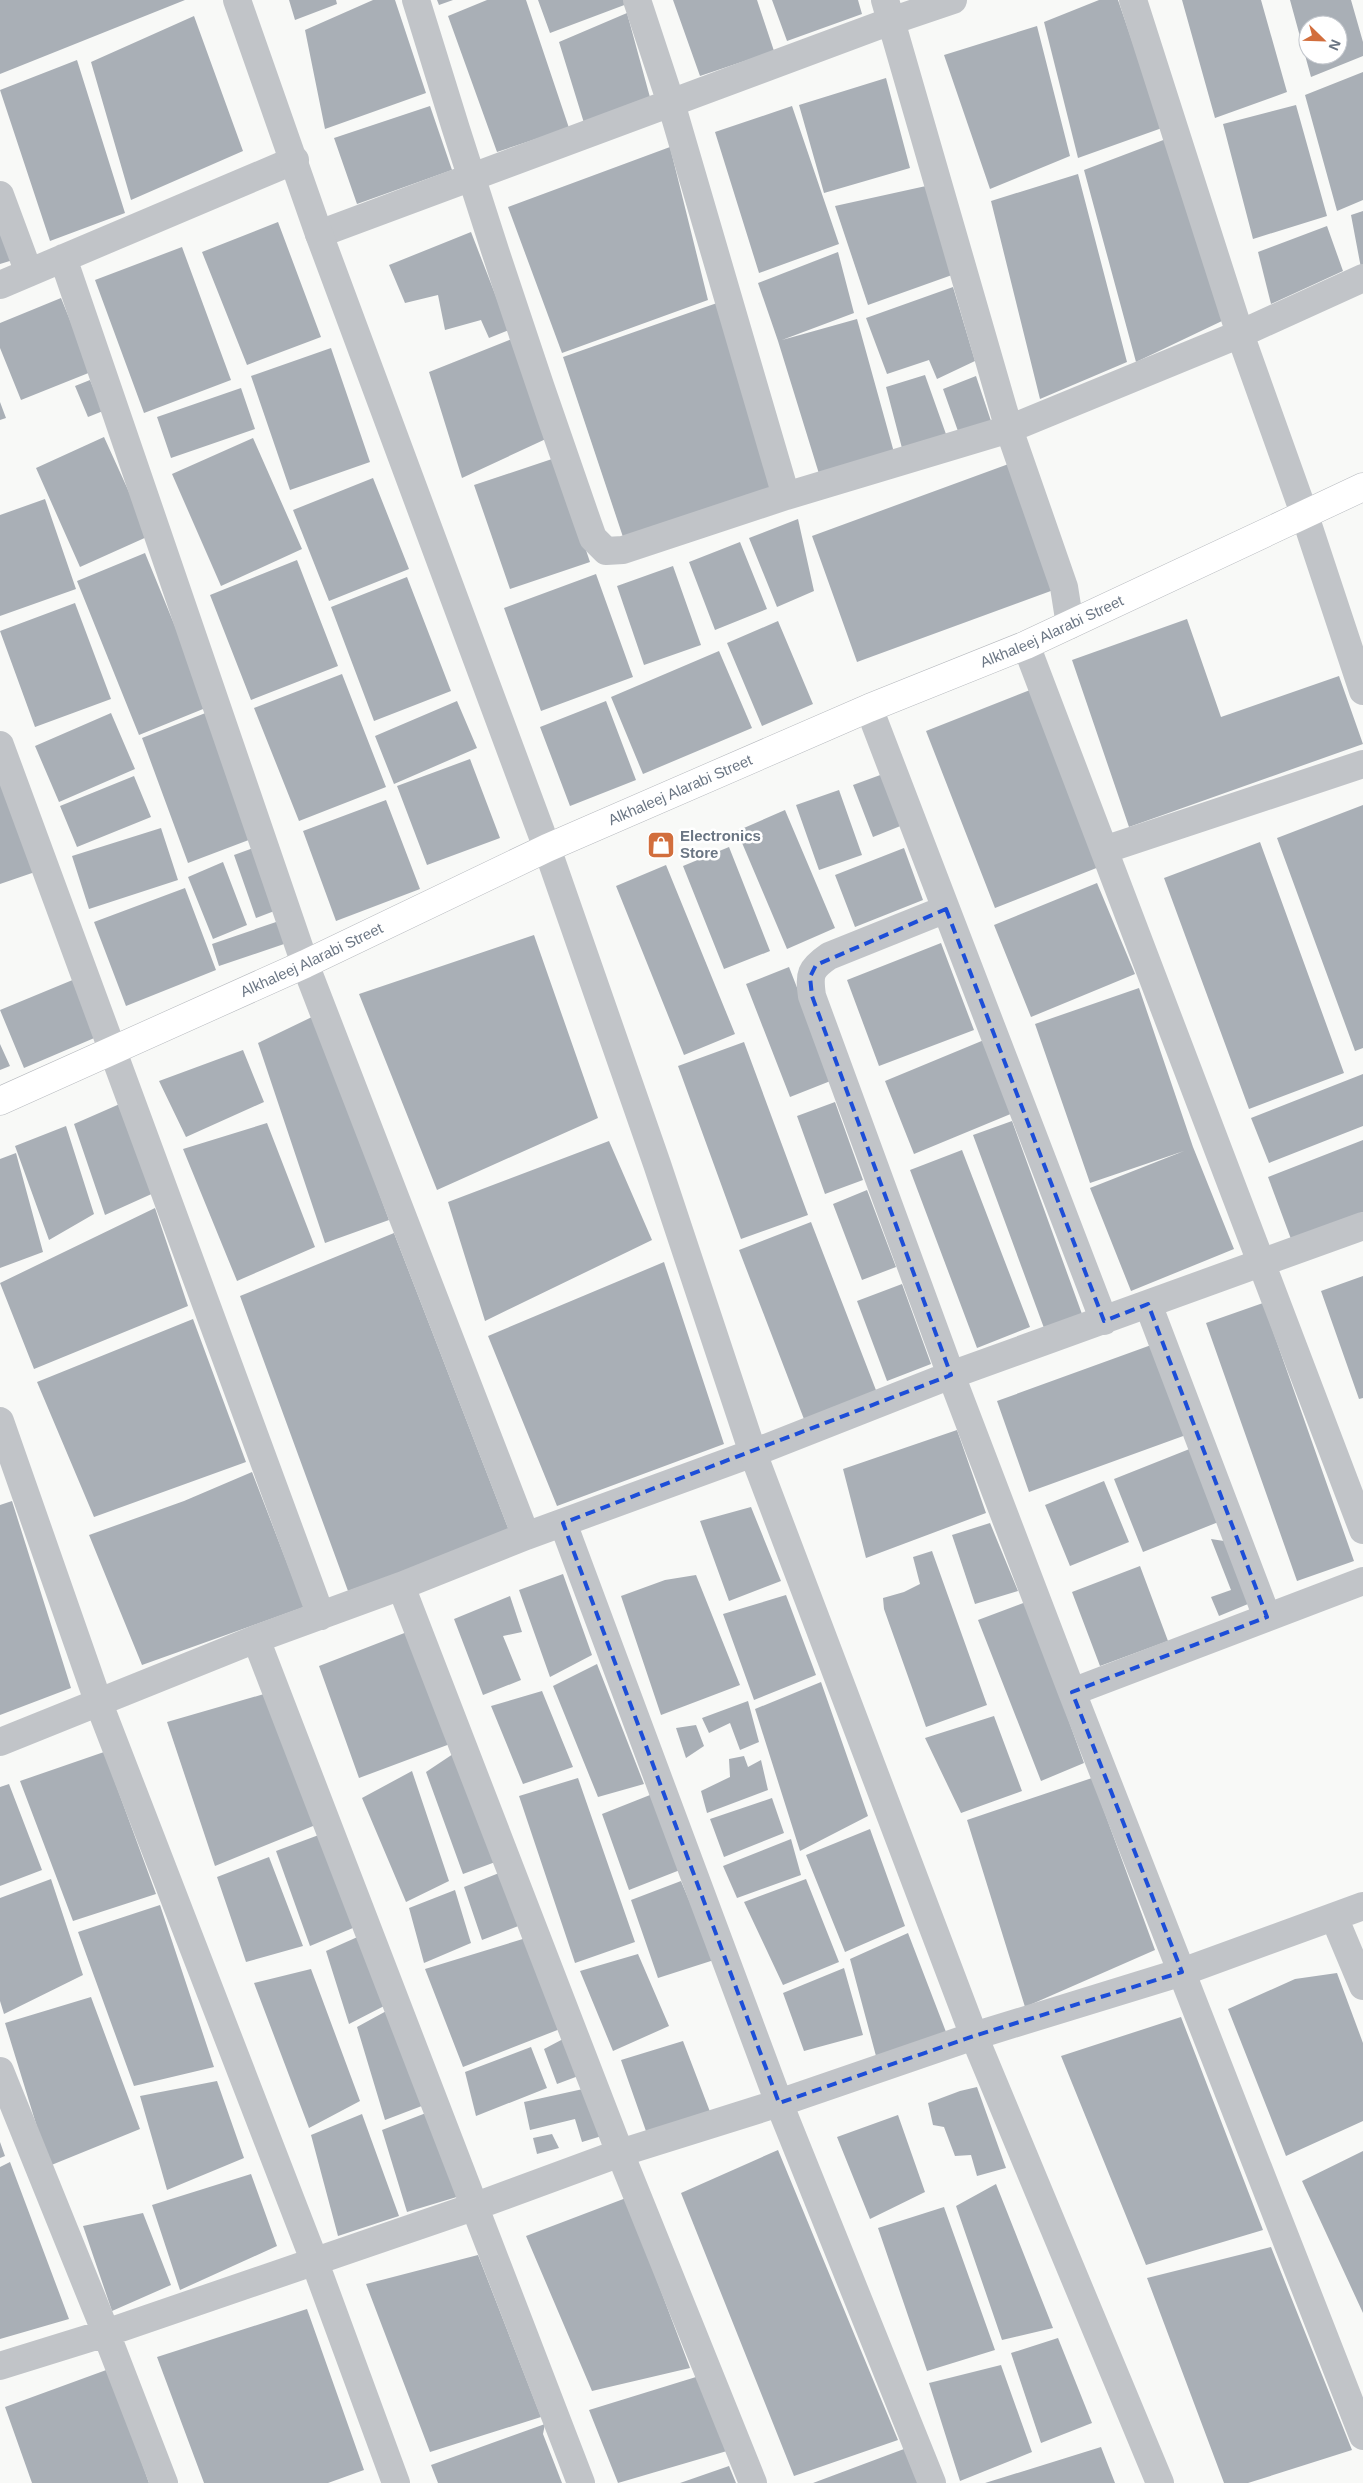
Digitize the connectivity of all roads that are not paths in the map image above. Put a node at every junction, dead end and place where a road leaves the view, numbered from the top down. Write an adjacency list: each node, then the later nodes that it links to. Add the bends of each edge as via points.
1 (237, 0): 8 (street)
2 (416, 0): 9 (street)
3 (637, 0): 7 (street)
4 (953, 0): 6 (street)
5 (1133, 0): 16 (street)
6 (888, 10): 7 (street); 17 (street)
7 (671, 103): 9 (street); 19 (street)
8 (295, 160): 11 (street); 12 (street)
9 (470, 179): 11 (street); 19 (street, via 593,538 606,550 623,550)
10 (0, 195): 13 (street)
11 (319, 234): 27 (street)
12 (63, 258): 13 (street); 30 (street)
13 (29, 273): 15 (street)
14 (1363, 278): 16 (street)
15 (0, 285)
16 (1240, 334): 17 (street); 20 (street)
17 (1009, 429): 19 (street); 21 (street, via 1064,587)
18 (1363, 487): 20 (main road, Alkhaleej Alarabi Street)
19 (786, 496)
20 (1305, 516): 21 (main road, Alkhaleej Alarabi Street); 23 (street)
21 (1070, 625): 22 (main road, Alkhaleej Alarabi Street)
22 (1026, 645): 24 (main road, Alkhaleej Alarabi Street); 28 (street)
23 (1363, 691)
24 (869, 708): 27 (main road, Alkhaleej Alarabi Street); 29 (street)
25 (0, 745): 31 (street)
26 (1363, 764): 28 (street)
27 (548, 848): 30 (main road, Alkhaleej Alarabi Street); 39 (street)
28 (1104, 850): 34 (street)
29 (946, 909): 36 (street); 37 (street, via 829,956 816,965 810,977 812,996)
30 (305, 964): 31 (main road, Alkhaleej Alarabi Street); 42 (street)
31 (111, 1051): 32 (main road, Alkhaleej Alarabi Street); 45 (street)
32 (0, 1101)
33 (1363, 1226): 34 (street)
34 (1261, 1264): 35 (street); 41 (street)
35 (1148, 1304): 36 (street); 46 (street)
36 (1104, 1321): 37 (street)
37 (951, 1375): 39 (street); 48 (street)
38 (0, 1421): 49 (street)
39 (753, 1453): 40 (street); 55 (street)
40 (564, 1523): 42 (street); 57 (street)
41 (1363, 1530)
42 (526, 1536): 44 (street)
43 (1363, 1581): 46 (street)
44 (401, 1586): 45 (street); 58 (street)
45 (321, 1616): 47 (street)
46 (1267, 1617): 48 (street)
47 (256, 1639): 49 (street); 59 (street)
48 (1072, 1692): 53 (street)
49 (98, 1701): 50 (street); 60 (street)
50 (0, 1742)
51 (1363, 1906): 52 (street)
52 (1334, 1917): 53 (street); 54 (street)
53 (1182, 1972): 55 (street); 63 (street)
54 (1363, 1986)
55 (974, 2036): 57 (street); 69 (street)
56 (0, 2071): 61 (street)
57 (779, 2103): 58 (street); 68 (street)
58 (620, 2153): 59 (street); 67 (street)
59 (476, 2206): 60 (street); 66 (street)
60 (314, 2260): 61 (street); 65 (street)
61 (106, 2332): 62 (street); 64 (street)
62 (0, 2366)
63 (1363, 2436)
64 (164, 2483)
65 (396, 2483)
66 (580, 2483)
67 (753, 2483)
68 (932, 2483)
69 (1160, 2483)

